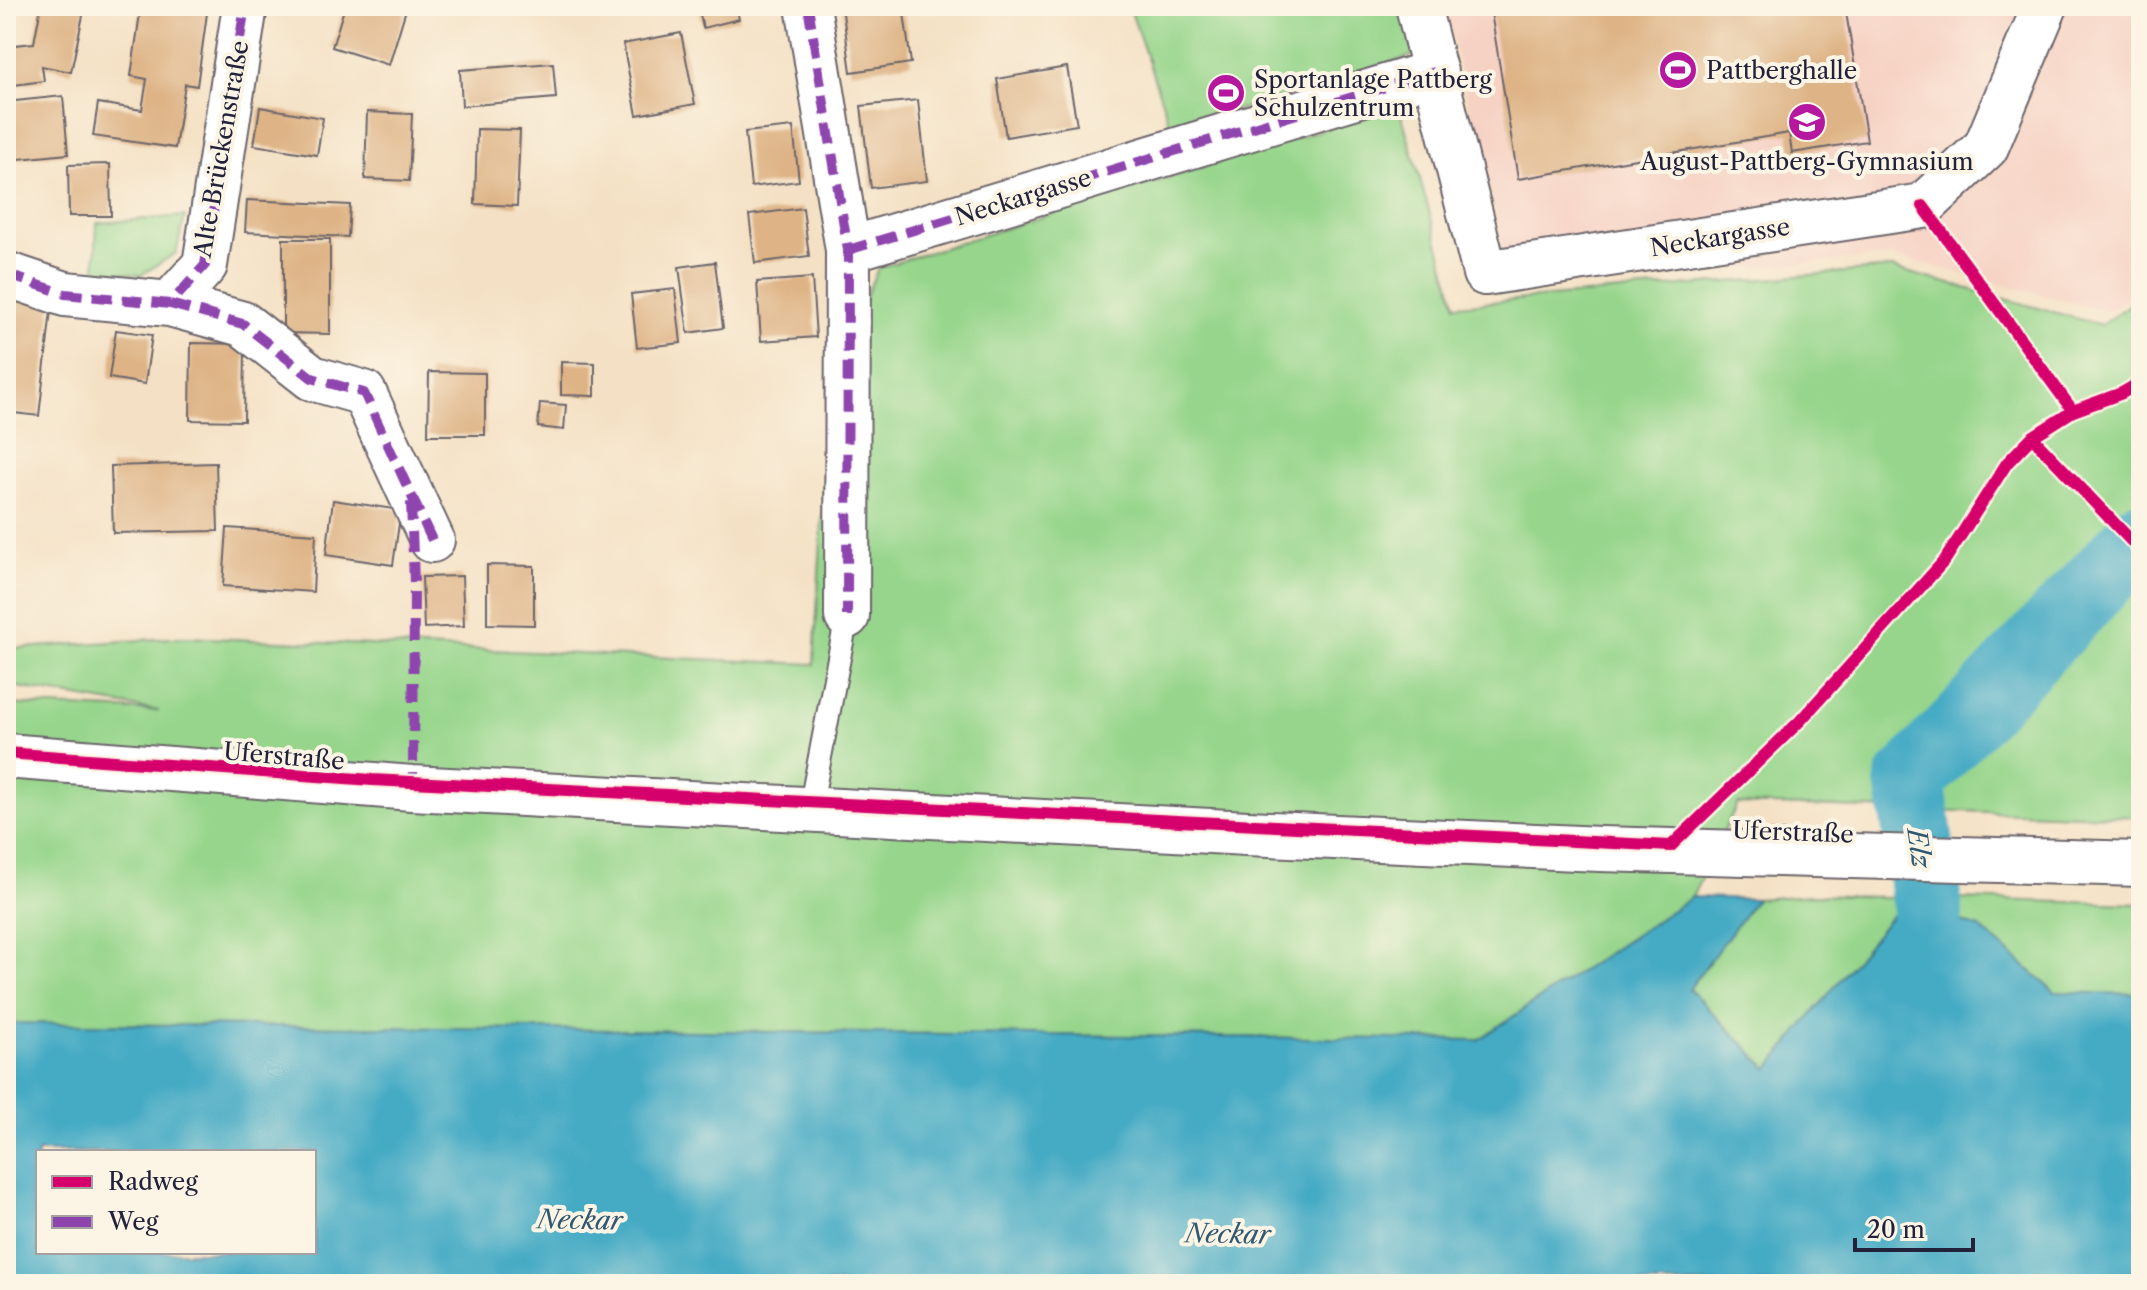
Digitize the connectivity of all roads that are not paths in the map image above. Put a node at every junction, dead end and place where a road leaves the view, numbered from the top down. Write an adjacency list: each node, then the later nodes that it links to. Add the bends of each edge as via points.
1 (245, 6): 8 (street, Alte Brückenstraße, via 205,265)
2 (808, 6): 6 (street)
3 (1418, 6): 5 (street, Neckargasse)
4 (2045, 6): 5 (street, Neckargasse, via 1986,147 1923,206 1485,273)
5 (1435, 72): 6 (street, Neckargasse)
6 (848, 250): 10 (street)
7 (6, 274): 8 (street, via 65,294)
8 (170, 304): 9 (street, via 243,324 312,378 364,393)
9 (432, 540)
10 (847, 616): 13 (lane)
11 (13, 754): 15 (street, Uferstraße, via 412,788 1247,833)
12 (372, 780): 13 (lane)
13 (811, 804): 14 (lane)
14 (924, 810)
15 (2141, 864)

